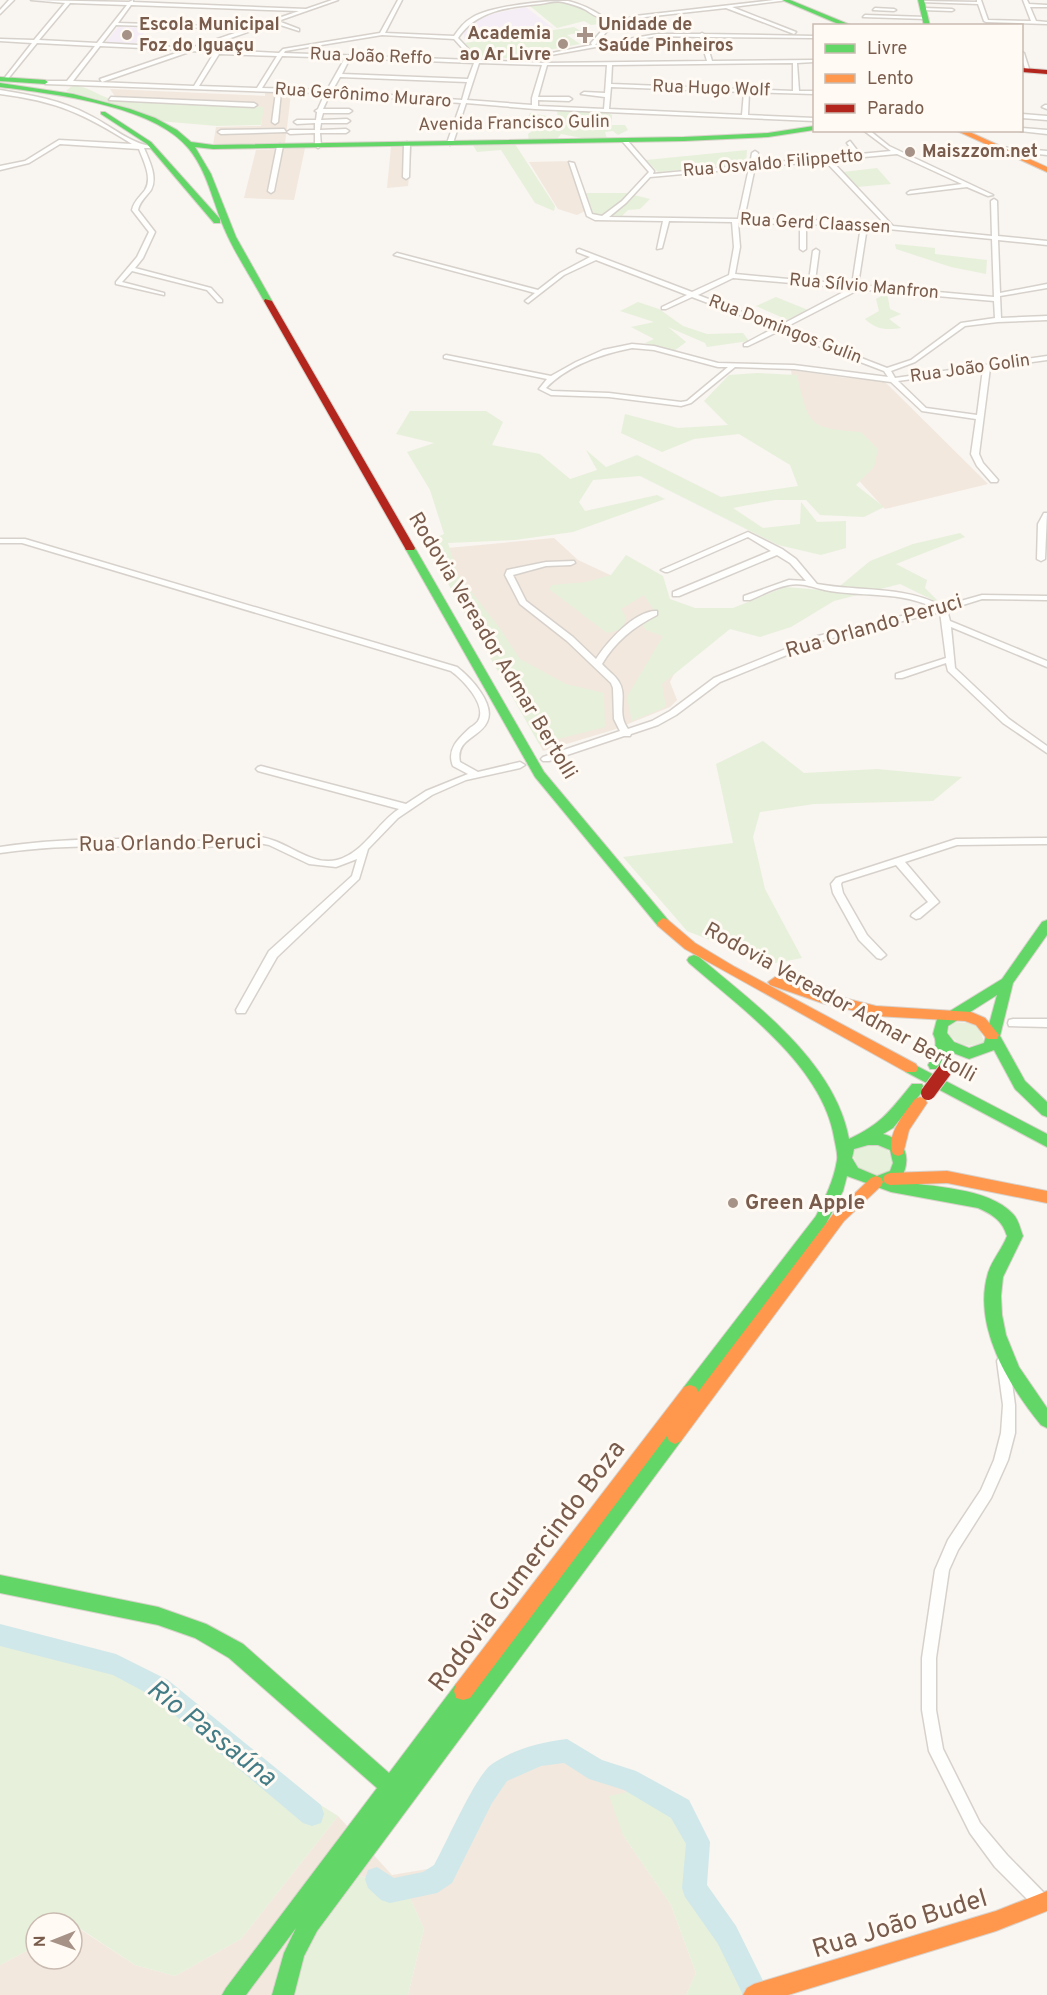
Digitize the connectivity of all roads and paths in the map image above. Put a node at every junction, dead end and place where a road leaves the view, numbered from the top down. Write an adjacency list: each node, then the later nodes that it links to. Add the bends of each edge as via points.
1 (12, 0): 19 (street)
2 (33, 0): 3 (street)
3 (70, 0): 9 (street); 40 (street)
4 (211, 0): 14 (street)
5 (336, 0): 16 (street)
6 (400, 0): 32 (street)
7 (560, 0): 22 (street); 37 (street, via 479,16 463,25)
8 (786, 0): 12 (street); 28 (main road)
9 (131, 2): 14 (street); 27 (street)
10 (980, 2): 18 (street); 29 (street, via 986,21)
11 (1026, 3): 13 (street); 25 (street)
12 (724, 6): 34 (street, via 632,18 607,28); 35 (street)
13 (1047, 6)
14 (207, 7): 16 (street)
15 (875, 9): 18 (street)
16 (305, 10): 20 (street)
17 (952, 10): 18 (street)
18 (924, 11): 21 (street)
19 (0, 13)
20 (291, 15): 23 (street); 24 (street, via 298,17)
21 (865, 16)
22 (600, 17)
23 (273, 21): 24 (street); 30 (street)
24 (280, 23): 31 (street)
25 (1034, 23): 26 (street); 29 (street)
26 (1047, 23)
27 (115, 24): 30 (street); 42 (street)
28 (845, 24)
29 (997, 24)
30 (251, 28): 43 (street)
31 (297, 30)
32 (382, 34): 37 (street); 45 (street)
33 (702, 34): 35 (street); 39 (street); 50 (street)
34 (600, 36): 39 (street); 41 (street)
35 (804, 37): 36 (street)
36 (813, 37)
37 (455, 38): 47 (street)
38 (0, 40): 40 (street, Rua João Reffo)
39 (619, 40): 41 (street)
40 (34, 42): 42 (street, Rua João Reffo); 58 (street)
41 (593, 44): 49 (street)
42 (98, 45): 43 (street, Rua João Reffo); 59 (street)
43 (192, 49): 44 (street, Rua João Reffo); 61 (street)
44 (217, 52): 45 (street, Rua João Reffo); 63 (street)
45 (283, 52): 46 (street, Rua João Reffo); 64 (street)
46 (349, 56): 47 (street, Rua João Reffo); 56 (street)
47 (477, 61): 49 (street, Rua João Reffo); 57 (street)
48 (813, 61): 51 (street, Rua João Reffo)
49 (506, 62): 53 (street, Rua João Reffo)
50 (710, 62): 51 (street, Rua João Reffo); 52 (street, Rua João Reffo)
51 (795, 62): 67 (street)
52 (610, 63): 53 (street, Rua João Reffo); 62 (street)
53 (545, 64): 72 (street)
54 (1025, 70): 55 (main road)
55 (1047, 72)
56 (339, 75): 57 (street); 68 (street)
57 (471, 81): 74 (street)
58 (1, 84): 60 (main road, Rodovia Vereador Admar Bertolli); 60 (main road); 98 (main road, Rodovia Vereador Admar Bertolli, via 80,104); 111 (street, via 61,102 101,121)
59 (68, 84): 60 (street, Rua Gerônimo Muraro); 61 (street, Rua Gerônimo Muraro)
60 (43, 85): 88 (main road, Rodovia Vereador Admar Bertolli)
61 (91, 85): 63 (street, Rua Gerônimo Muraro); 75 (street, via 111,99)
62 (607, 85): 66 (street, Rua Hugo Wolf); 71 (street)
63 (196, 86): 64 (street, Rua Gerônimo Muraro)
64 (259, 89): 65 (street, Rua Gerônimo Muraro)
65 (279, 90): 68 (street, Rua Gerônimo Muraro); 86 (street)
66 (747, 91): 67 (street, Rua Hugo Wolf); 82 (street)
67 (796, 92): 69 (street, Rua Hugo Wolf)
68 (329, 93): 74 (street, Rua Gerônimo Muraro); 78 (street)
69 (813, 93)
70 (584, 94): 71 (street)
71 (605, 94): 77 (street)
72 (535, 98): 73 (street); 76 (street)
73 (569, 99)
74 (465, 102): 76 (street, Rua Gerônimo Muraro); 102 (street)
75 (254, 105)
76 (535, 106): 77 (street, Rua Gerônimo Muraro)
77 (606, 110): 82 (street, Rua Gerônimo Muraro)
78 (318, 111): 79 (street); 84 (street)
79 (349, 111)
80 (1047, 111): 81 (street)
81 (1023, 114)
82 (745, 116): 83 (street, Rua Gerônimo Muraro)
83 (813, 120)
84 (317, 121): 85 (street); 87 (street); 99 (street)
85 (347, 121)
86 (275, 122)
87 (297, 122)
88 (168, 128): 98 (main road, via 147,127); 106 (main road, Rodovia Vereador Admar Bertolli)
89 (813, 128): 101 (main road, Avenida Francisco Gulin, via 737,137)
90 (1023, 130): 97 (street)
91 (346, 131): 99 (street)
92 (221, 132): 93 (street)
93 (235, 132): 94 (street); 100 (street)
94 (270, 132): 99 (street); 105 (street)
95 (867, 132): 108 (street)
96 (962, 132): 107 (main road)
97 (1047, 132)
98 (137, 134): 111 (main road, Rodovia Vereador Admar Bertolli)
99 (317, 139): 104 (main road, Avenida Francisco Gulin); 105 (main road, Avenida Francisco Gulin)
100 (233, 141)
101 (625, 141): 102 (main road, Avenida Francisco Gulin); 118 (street, via 652,170)
102 (450, 143): 104 (main road, Avenida Francisco Gulin)
103 (850, 143): 112 (street)
104 (407, 144): 119 (street)
105 (274, 146): 106 (main road, Avenida Francisco Gulin); 121 (street)
106 (192, 148): 111 (main road, Avenida Francisco Gulin, via 174,156); 130 (main road, Rodovia Vereador Admar Bertolli)
107 (1000, 149): 110 (street); 117 (main road)
108 (897, 152): 112 (street, Rua Osvaldo Filippetto); 120 (street)
109 (755, 153): 115 (street)
110 (1047, 153)
111 (147, 154): 116 (street, via 59,142 27,162); 130 (main road, Rodovia Vereador Admar Bertolli); 138 (street, via 149,187 135,207 152,232)
112 (859, 156): 113 (street, Rua Osvaldo Filippetto)
113 (827, 159): 115 (street, Rua Osvaldo Filippetto); 128 (street)
114 (571, 163): 123 (street, Rua Gerd Claassen, via 590,216)
115 (753, 166): 118 (street, Rua Osvaldo Filippetto); 125 (street)
116 (0, 168)
117 (1047, 170)
118 (648, 176): 123 (street)
119 (406, 177)
120 (967, 185): 122 (street); 129 (street, via 992,198)
121 (271, 191)
122 (910, 193)
123 (604, 218): 124 (street, Rua Gerd Claassen)
124 (667, 219): 125 (street, Rua Gerd Claassen); 132 (street)
125 (738, 221): 126 (street, Rua Gerd Claassen); 139 (street)
126 (803, 222): 127 (street, Rua Gerd Claassen); 133 (street)
127 (864, 224): 128 (street, Rua Gerd Claassen); 141 (street)
128 (891, 227): 129 (street, Rua Gerd Claassen)
129 (995, 238): 131 (street, Rua Gerd Claassen); 146 (street)
130 (233, 239): 194 (main road, Rodovia Vereador Admar Bertolli, via 533,765)
131 (1047, 243)
132 (659, 248)
133 (803, 249)
134 (579, 251): 137 (street, Rua Domingos Gulin)
135 (816, 251): 140 (street)
136 (397, 255): 143 (street)
137 (596, 257): 143 (street, via 562,274); 145 (street, Rua Domingos Gulin)
138 (132, 269): 144 (street, via 119,285); 147 (street, via 209,289)
139 (732, 276): 140 (street, Rua Sílvio Manfron); 145 (street)
140 (812, 282): 141 (street, Rua Sílvio Manfron)
141 (856, 286): 146 (street, Rua Sílvio Manfron); 152 (street)
142 (1047, 286): 146 (street, Rua Sílvio Manfron)
143 (540, 292): 148 (street)
144 (162, 294)
145 (694, 294): 149 (street); 152 (street, Rua Domingos Gulin)
146 (997, 297): 151 (street)
147 (220, 301)
148 (528, 301)
149 (664, 308)
150 (1047, 318): 151 (street)
151 (998, 320): 158 (street, via 960,326 913,361)
152 (780, 328): 153 (street); 158 (street, Rua Domingos Gulin)
153 (746, 345)
154 (446, 357): 159 (street)
155 (1047, 358): 157 (street, Rua João Golin)
156 (732, 367): 159 (street, Rua João Golin, via 632,346 605,351); 159 (street, via 689,402 681,404 546,392 542,389); 160 (street, Rua João Golin, via 794,367)
157 (987, 367): 160 (street, Rua João Golin); 161 (street)
158 (887, 370): 160 (street, Rua Domingos Gulin)
159 (552, 378)
160 (893, 380): 161 (street, Rua Domingos Gulin, via 924,410)
161 (979, 417): 162 (street, via 975,454)
162 (994, 480)
163 (1047, 515): 166 (street, via 1042,524)
164 (0, 541): 187 (street, via 18,540 454,669 467,679 484,713 483,722 461,741 454,753 456,764)
165 (779, 551): 169 (street, via 748,534); 171 (street, via 797,565); 172 (street)
166 (1041, 558)
167 (571, 563): 168 (street)
168 (526, 568): 170 (street, via 510,572); 170 (street, via 500,570)
169 (665, 570)
170 (512, 581): 180 (street, via 523,602)
171 (811, 584): 173 (street, via 789,582); 175 (street, via 906,593)
172 (676, 594)
173 (747, 598)
174 (1047, 598): 175 (street, Rua Orlando Peruci, via 982,597)
175 (943, 609): 177 (street); 182 (street, Rua Orlando Peruci, via 832,635 761,660 717,680 673,713)
176 (654, 613): 180 (street, via 634,622 611,642)
177 (946, 622): 178 (street); 179 (street)
178 (948, 660): 181 (street); 183 (street, via 955,674 997,714)
179 (1047, 664)
180 (597, 665): 182 (street, via 617,686 615,708 621,728)
181 (899, 676)
182 (631, 733): 184 (street, Rua Orlando Peruci)
183 (1047, 750)
184 (546, 759)
185 (520, 765): 187 (street, Rua Orlando Peruci)
186 (261, 769): 188 (street)
187 (476, 774): 188 (street, Rua Orlando Peruci, via 439,787)
188 (405, 807): 191 (street, Rua Orlando Peruci)
189 (1047, 841): 192 (street, via 956,842)
190 (0, 850): 191 (street, Rua Orlando Peruci, via 123,842 197,844 259,840 327,865 351,860)
191 (364, 850): 199 (street, via 356,877 273,954)
192 (899, 862): 193 (street, via 934,902); 197 (street, via 847,876 836,885 863,937)
193 (916, 916)
194 (656, 917): 196 (main road, Rodovia Vereador Admar Bertolli); 212 (main road, via 683,950 753,1012 820,1088 834,1113)
195 (1047, 925): 198 (main road)
196 (701, 952): 200 (main road, via 794,989 851,1006 890,1013); 210 (main road, Rodovia Vereador Admar Bertolli)
197 (881, 955)
198 (1007, 982): 200 (main road); 203 (main road)
199 (241, 1010)
200 (952, 1016): 203 (main road, via 978,1018); 204 (main road, via 942,1023)
201 (1013, 1023): 202 (street)
202 (1047, 1023)
203 (992, 1035): 205 (main road, via 990,1046); 207 (main road, via 1020,1085)
204 (942, 1040): 205 (main road, via 955,1051); 206 (main road)
205 (973, 1054): 206 (main road)
206 (940, 1068): 208 (main road)
207 (1047, 1111)
208 (904, 1114): 209 (main road); 211 (main road)
209 (868, 1136): 211 (main road, via 885,1139); 212 (main road, via 848,1146)
210 (1047, 1141)
211 (898, 1149): 213 (main road, via 901,1169)
212 (845, 1159): 213 (main road, via 853,1172); 218 (main road, Rodovia Gumercindo Boza, via 837,1191 821,1220)
213 (883, 1180): 214 (main road, via 947,1176); 215 (main road, via 913,1192 987,1204 1000,1210 1012,1224 1013,1242 994,1284); 222 (main road, Rodovia Gumercindo Boza, via 839,1217 310,1924 294,1953)
214 (1047, 1197)
215 (999, 1334): 216 (main road, via 1026,1393); 219 (street, via 1008,1390 1008,1433 986,1494 953,1545 942,1570 929,1658 929,1710 936,1751 975,1828 1001,1861)
216 (1047, 1420)
217 (0, 1584): 218 (main road, via 158,1616 219,1640 253,1664)
218 (391, 1787): 221 (main road, Rodovia Gumercindo Boza)
219 (1045, 1902): 220 (main road, Rua João Budel, via 996,1921)
220 (760, 1993)
221 (233, 1995)
222 (283, 1995)

